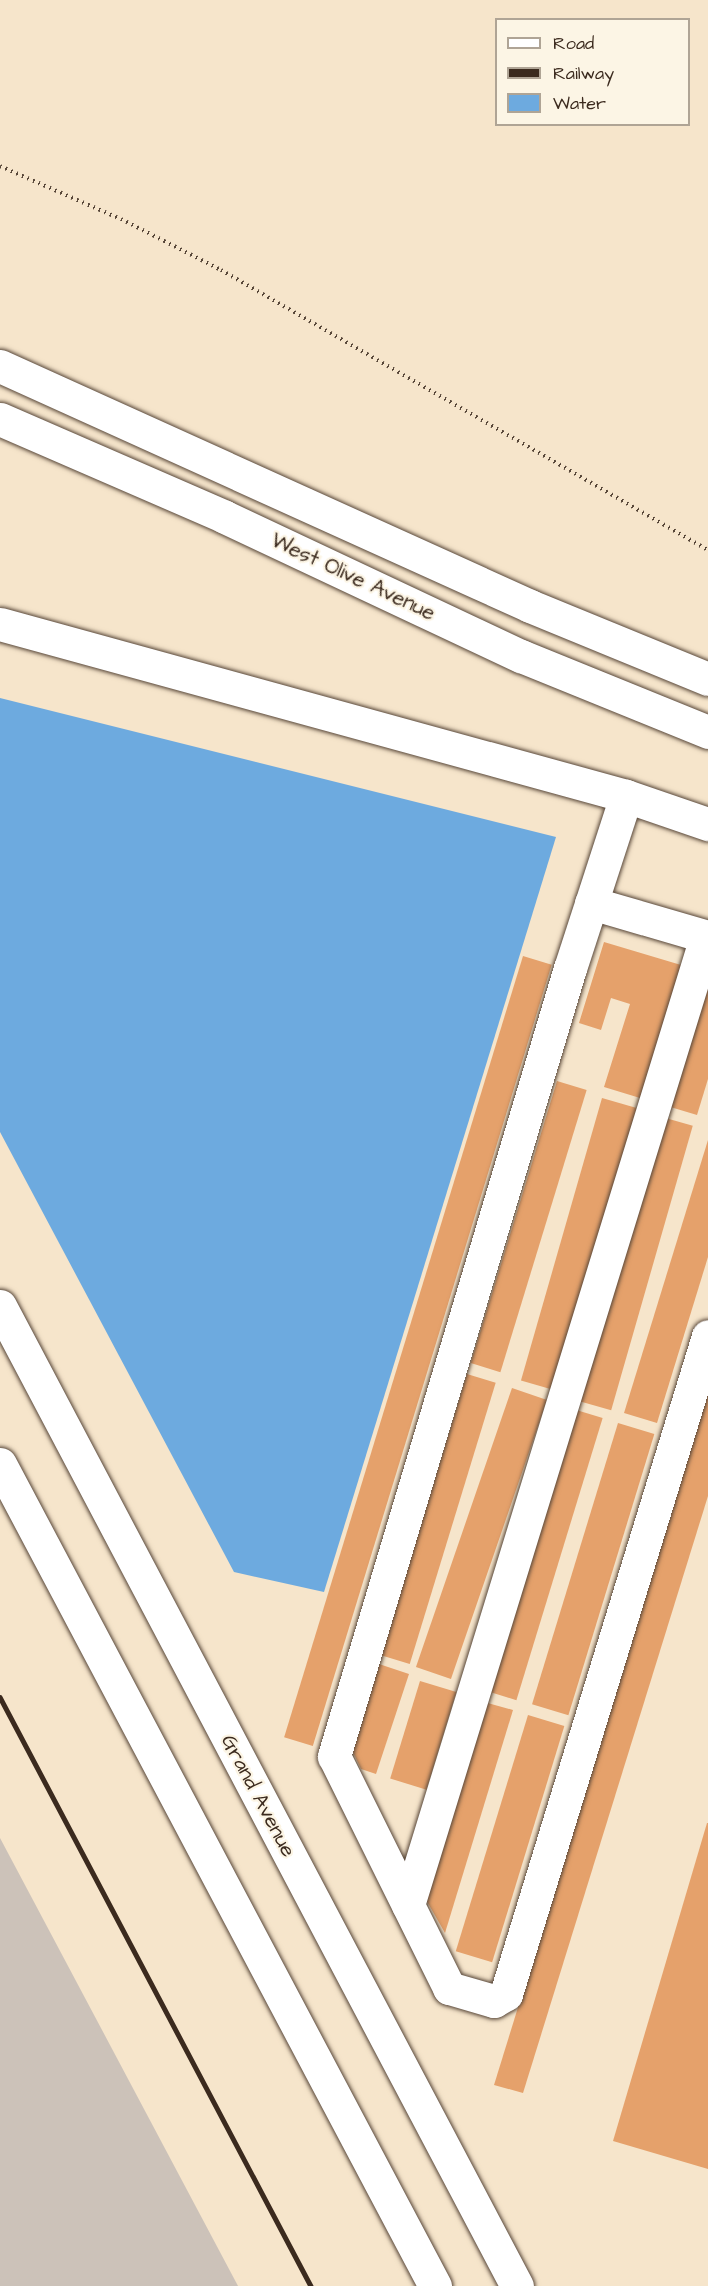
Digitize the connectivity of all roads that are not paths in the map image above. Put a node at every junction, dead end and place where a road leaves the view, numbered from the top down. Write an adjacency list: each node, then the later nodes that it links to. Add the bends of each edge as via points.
1 (0, 366): 4 (main road, via 530,606)
2 (0, 418): 5 (main road, West Olive Avenue, via 225,517 520,656)
3 (0, 624): 6 (main road)
4 (708, 679)
5 (708, 732)
6 (626, 796): 7 (main road); 8 (main road)
7 (708, 825)
8 (591, 903): 9 (main road); 13 (main road, via 334,1756)
9 (707, 937): 13 (main road)
10 (0, 1306): 15 (main road, Grand Avenue)
11 (708, 1336): 13 (main road, via 506,1994 494,2001 449,1988)
12 (0, 1464): 14 (main road)
13 (408, 1905)
14 (435, 2286)
15 (517, 2286)

